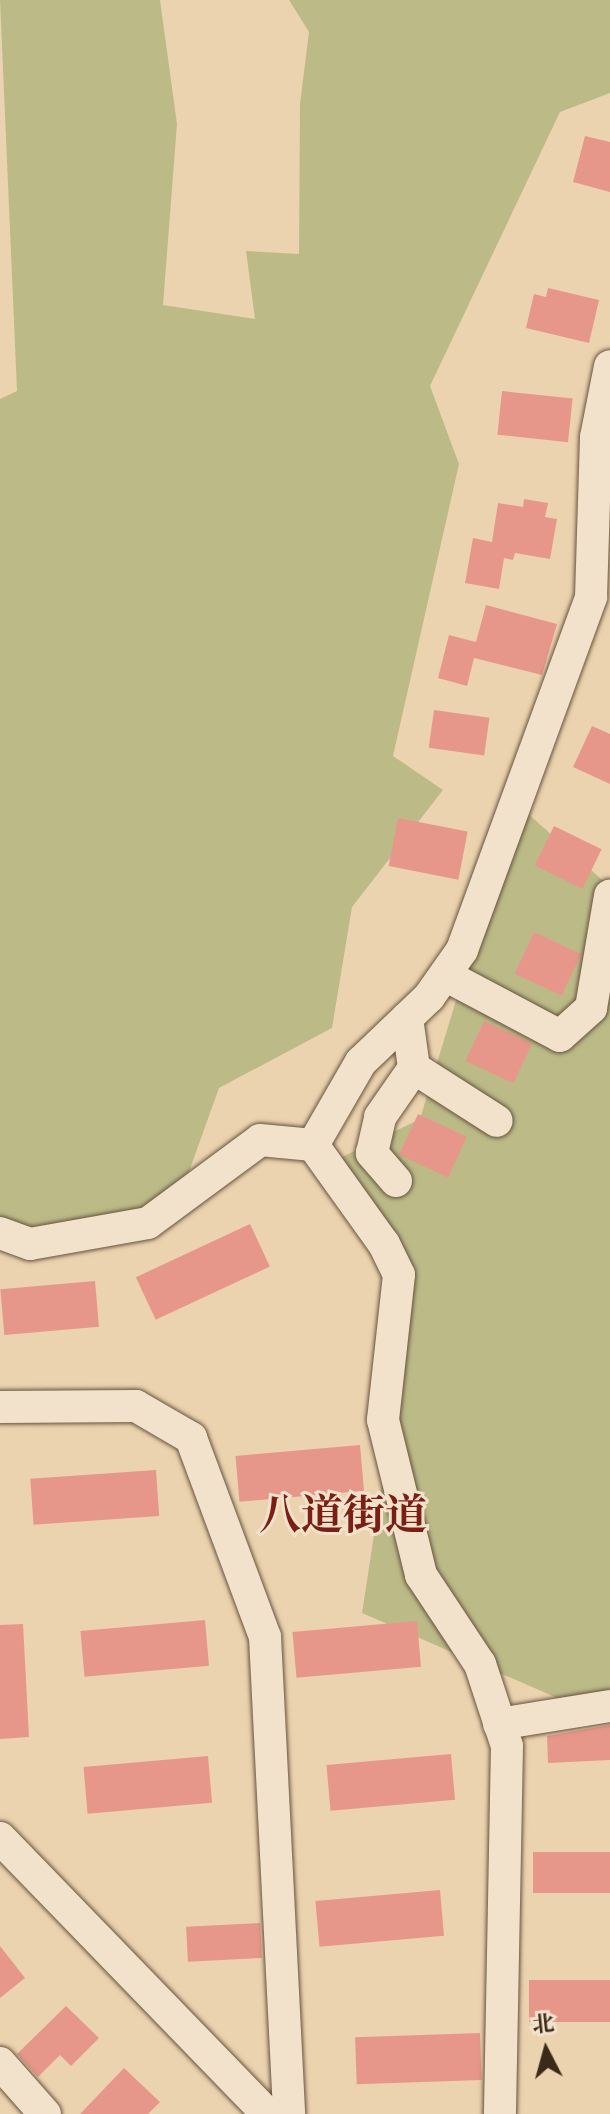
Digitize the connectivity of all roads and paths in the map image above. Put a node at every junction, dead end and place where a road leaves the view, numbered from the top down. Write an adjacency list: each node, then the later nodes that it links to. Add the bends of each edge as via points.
1 (610, 366): 3 (street, via 596,437 591,597 462,950)
2 (610, 896): 3 (street, via 591,1008 560,1036)
3 (445, 975): 4 (street)
4 (407, 1018): 5 (street); 7 (street, via 361,1062)
5 (414, 1068): 6 (street); 8 (street, via 380,1117 372,1153)
6 (497, 1121)
7 (313, 1145): 9 (street, via 260,1140 148,1223 30,1244); 12 (street, via 399,1275 383,1420 421,1575 480,1664)
8 (396, 1181)
9 (0, 1233)
10 (0, 1407): 17 (street, via 136,1406 191,1438 265,1637)
11 (610, 1706): 12 (street)
12 (499, 1724): 18 (street, via 507,1746)
13 (0, 1838): 16 (street)
14 (0, 2063): 15 (street)
15 (45, 2114)
16 (267, 2114)
17 (289, 2114)
18 (500, 2114)

